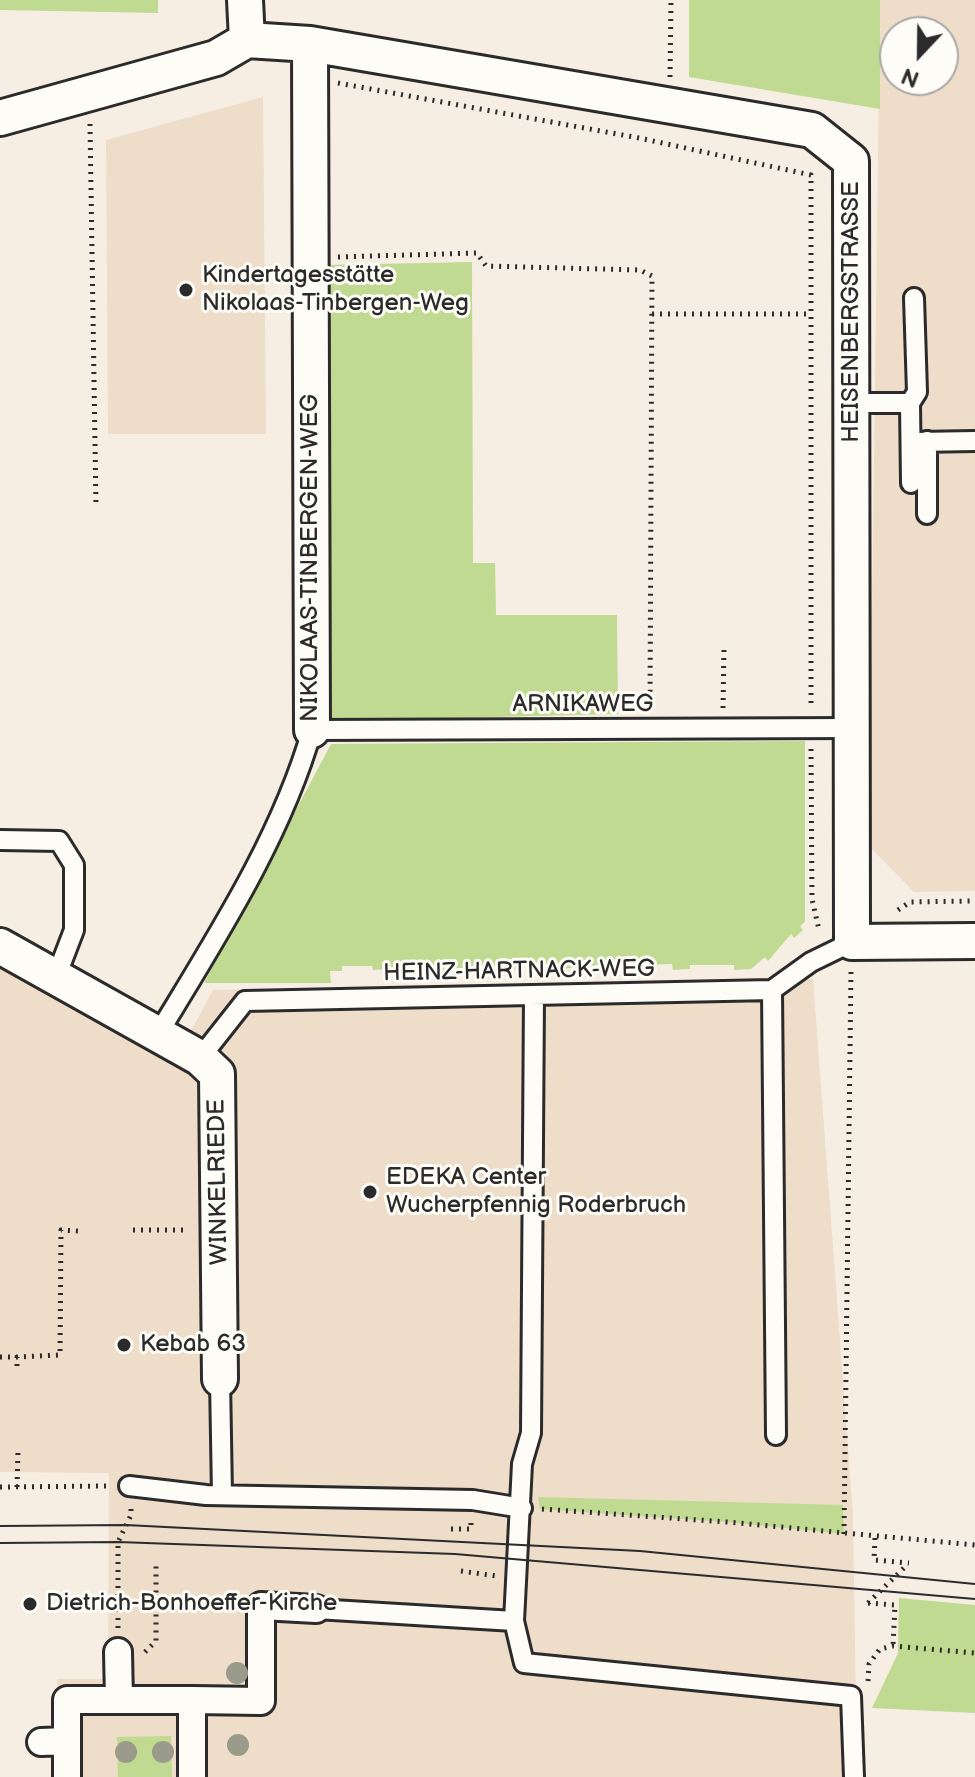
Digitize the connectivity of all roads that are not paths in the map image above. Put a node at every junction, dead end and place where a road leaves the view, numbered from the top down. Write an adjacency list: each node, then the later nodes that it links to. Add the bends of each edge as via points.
1 (245, 0): 2 (street)
2 (247, 40): 3 (street, HEISENBERGSTRASSE); 4 (street, via 216,58)
3 (310, 44): 6 (street, HEISENBERGSTRASSE, via 812,130 851,161); 13 (street, NIKOLAAS-TINBERGEN-WEG)
4 (0, 118)
5 (914, 298): 7 (lane, via 917,392)
6 (852, 403): 7 (lane); 12 (street, HEISENBERGSTRASSE)
7 (910, 403): 9 (lane)
8 (975, 441): 9 (lane)
9 (919, 442): 10 (lane); 11 (lane)
10 (911, 483)
11 (927, 514)
12 (853, 728): 13 (lane, ARNIKAWEG); 17 (street, HEISENBERGSTRASSE)
13 (312, 730): 21 (lane, NIKOLAAS-TINBERGEN-WEG, via 299,774 253,869)
14 (0, 840): 18 (lane, via 59,841 74,865 74,930)
15 (975, 941): 17 (street)
16 (0, 946): 18 (street)
17 (838, 948): 19 (lane)
18 (56, 977): 21 (street)
19 (772, 990): 20 (lane, HEINZ-HARTNACK-WEG); 24 (lane)
20 (534, 996): 22 (lane, HEINZ-HARTNACK-WEG, via 245,1001); 27 (lane, via 531,1433 522,1464)
21 (158, 1034): 22 (street)
22 (200, 1058): 23 (street, WINKELRIEDE, via 217,1074)
23 (220, 1379): 26 (lane, WINKELRIEDE)
24 (776, 1435)
25 (129, 1486): 26 (lane)
26 (222, 1495): 27 (lane, via 473,1500)
27 (522, 1508): 29 (lane)
28 (316, 1609): 29 (lane); 32 (street, via 261,1606 261,1701)
29 (514, 1621): 35 (lane, via 524,1663 851,1696)
30 (118, 1652): 31 (street)
31 (119, 1700): 32 (street); 33 (street, via 67,1700 54,1742)
32 (192, 1700): 34 (street)
33 (67, 1777)
34 (192, 1777)
35 (854, 1777)

